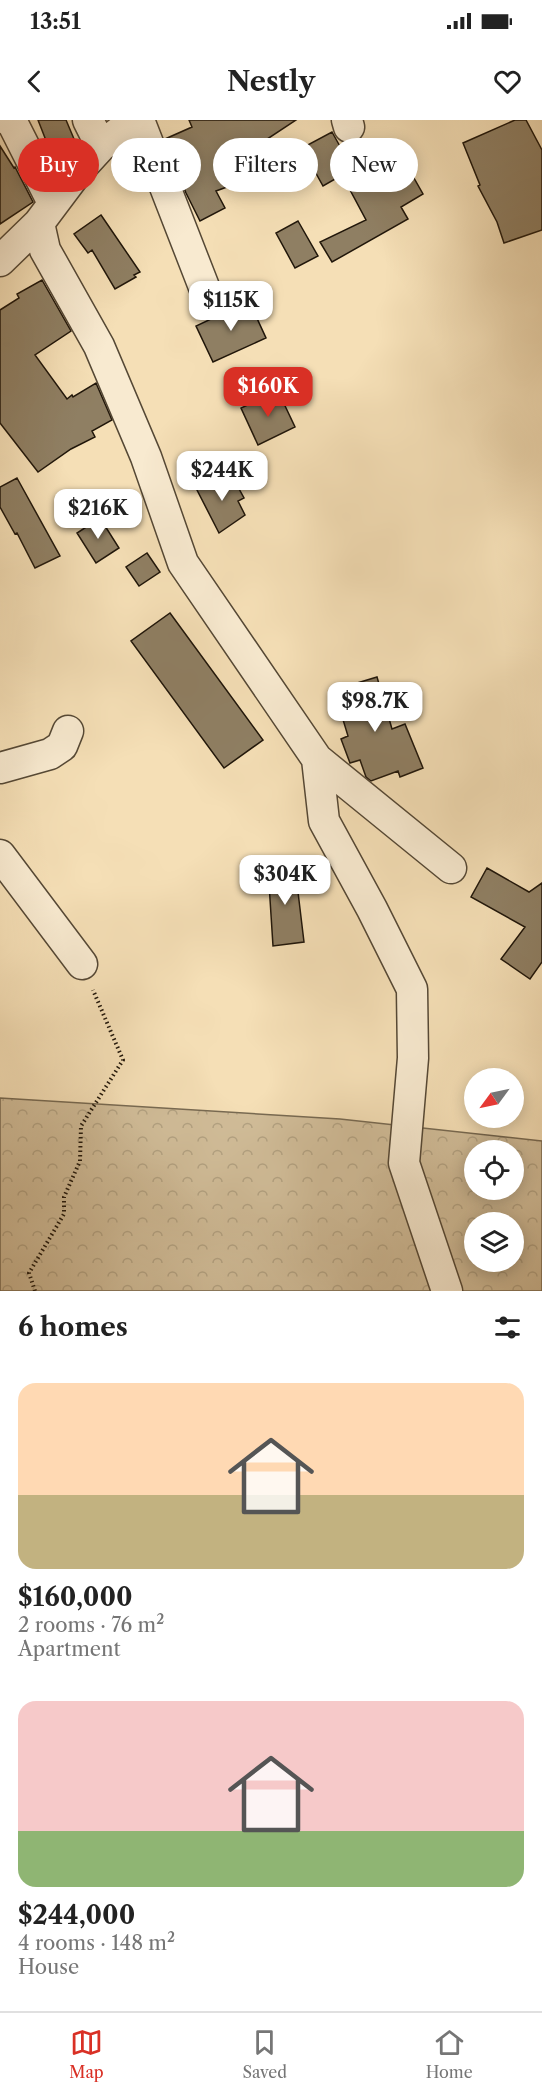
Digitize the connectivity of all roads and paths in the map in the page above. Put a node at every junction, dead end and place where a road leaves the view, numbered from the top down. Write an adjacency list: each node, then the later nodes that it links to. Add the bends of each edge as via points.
1 (8, 120): 4 (street)
2 (137, 120): 3 (street); 6 (street)
3 (94, 133): 4 (street)
4 (46, 213): 5 (street); 8 (street, via 45,250 99,346 146,457 183,562)
5 (0, 261)
6 (204, 287)
7 (68, 731): 9 (street, via 62,746 50,754)
8 (317, 759): 11 (street); 14 (street, via 324,821 412,989 413,1058 404,1163)
9 (0, 768)
10 (0, 855): 12 (street)
11 (451, 868)
12 (82, 964): 13 (path, via 123,1060 81,1126 80,1161 64,1197 64,1214 29,1273)
13 (36, 1291)
14 (447, 1291)

